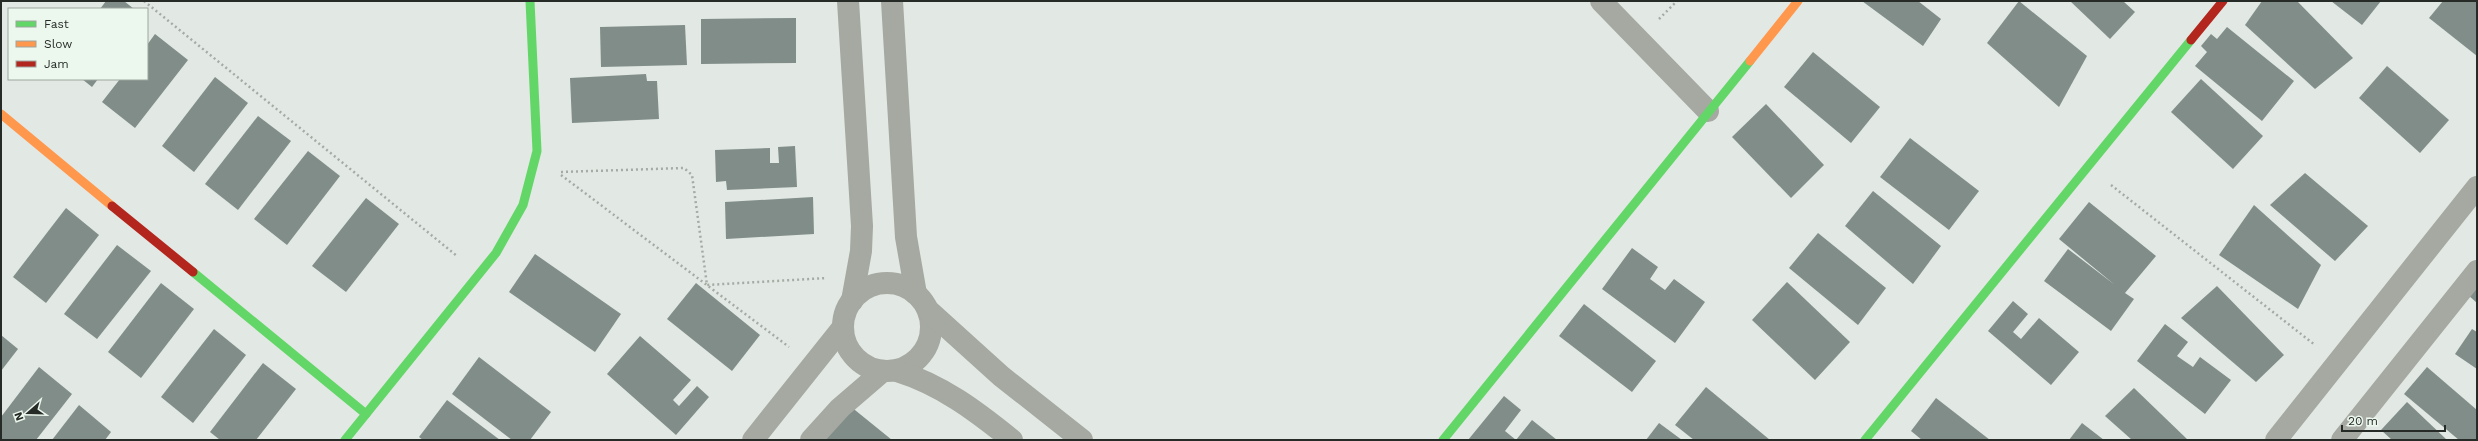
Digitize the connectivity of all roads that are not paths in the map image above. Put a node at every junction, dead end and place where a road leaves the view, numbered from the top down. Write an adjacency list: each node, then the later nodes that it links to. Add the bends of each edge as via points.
1 (530, 1): 15 (street, via 537,151 522,205 511,230 496,253)
2 (848, 1): 11 (street, via 862,226)
3 (892, 1): 12 (street, via 906,237)
4 (1601, 1): 7 (street)
5 (1798, 1): 7 (street)
6 (2222, 1): 22 (street)
7 (1708, 111): 21 (street)
8 (1, 114): 15 (street)
9 (2477, 187): 23 (street)
10 (2477, 271): 24 (street)
11 (852, 301): 12 (street, via 866,289 882,283 895,284); 13 (street, via 847,309)
12 (922, 302): 14 (street, via 931,325 930,340 922,354 911,364); 20 (street, via 1002,376)
13 (843, 327): 14 (street, via 851,352 871,369); 17 (street)
14 (890, 371): 18 (street, via 840,408); 19 (street, via 939,387 977,412)
15 (366, 414): 16 (street)
16 (345, 440)
17 (753, 440)
18 (811, 440)
19 (1012, 440)
20 (1082, 440)
21 (1443, 440)
22 (1865, 440)
23 (2276, 440)
24 (2342, 440)

